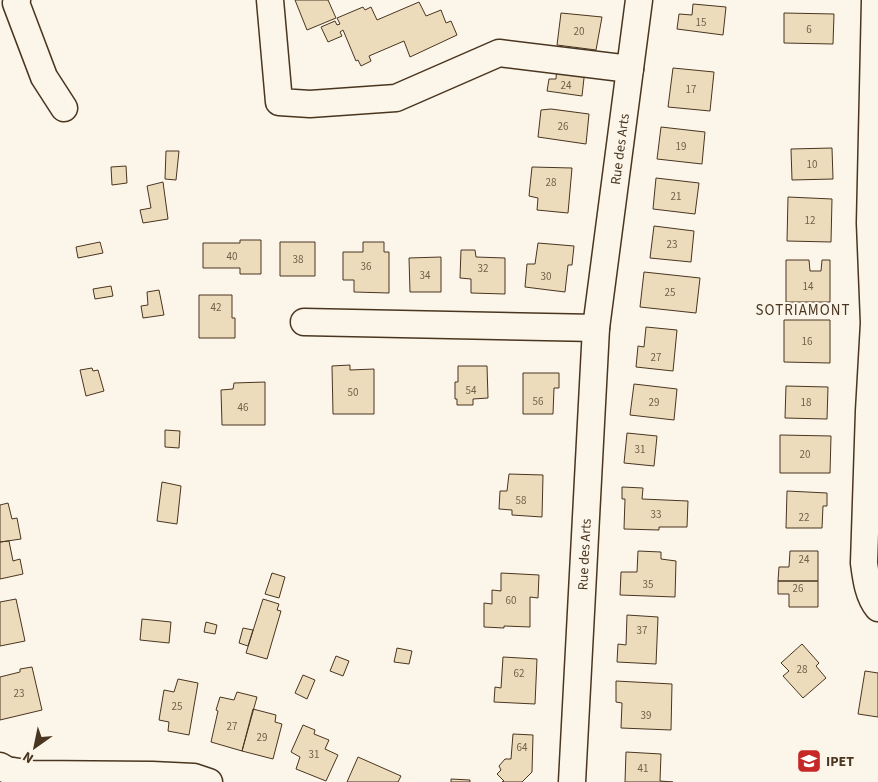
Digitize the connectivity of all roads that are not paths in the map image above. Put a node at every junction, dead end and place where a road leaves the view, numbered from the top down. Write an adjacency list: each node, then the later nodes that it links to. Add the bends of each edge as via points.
1 (17, 0): 6 (street, via 44,77)
2 (270, 0): 5 (street, via 279,102 310,104 396,98 499,53)
3 (639, 0): 5 (street, Rue des Arts)
4 (875, 0): 8 (street, via 870,223)
5 (630, 69): 9 (street, Rue des Arts)
6 (64, 108)
7 (304, 322): 9 (street)
8 (876, 323): 10 (street, via 869,411 864,563 868,585)
9 (596, 328): 13 (street, Rue des Arts)
10 (878, 608)
11 (0, 766): 12 (street, via 32,774 194,776)
12 (209, 782)
13 (572, 782)

